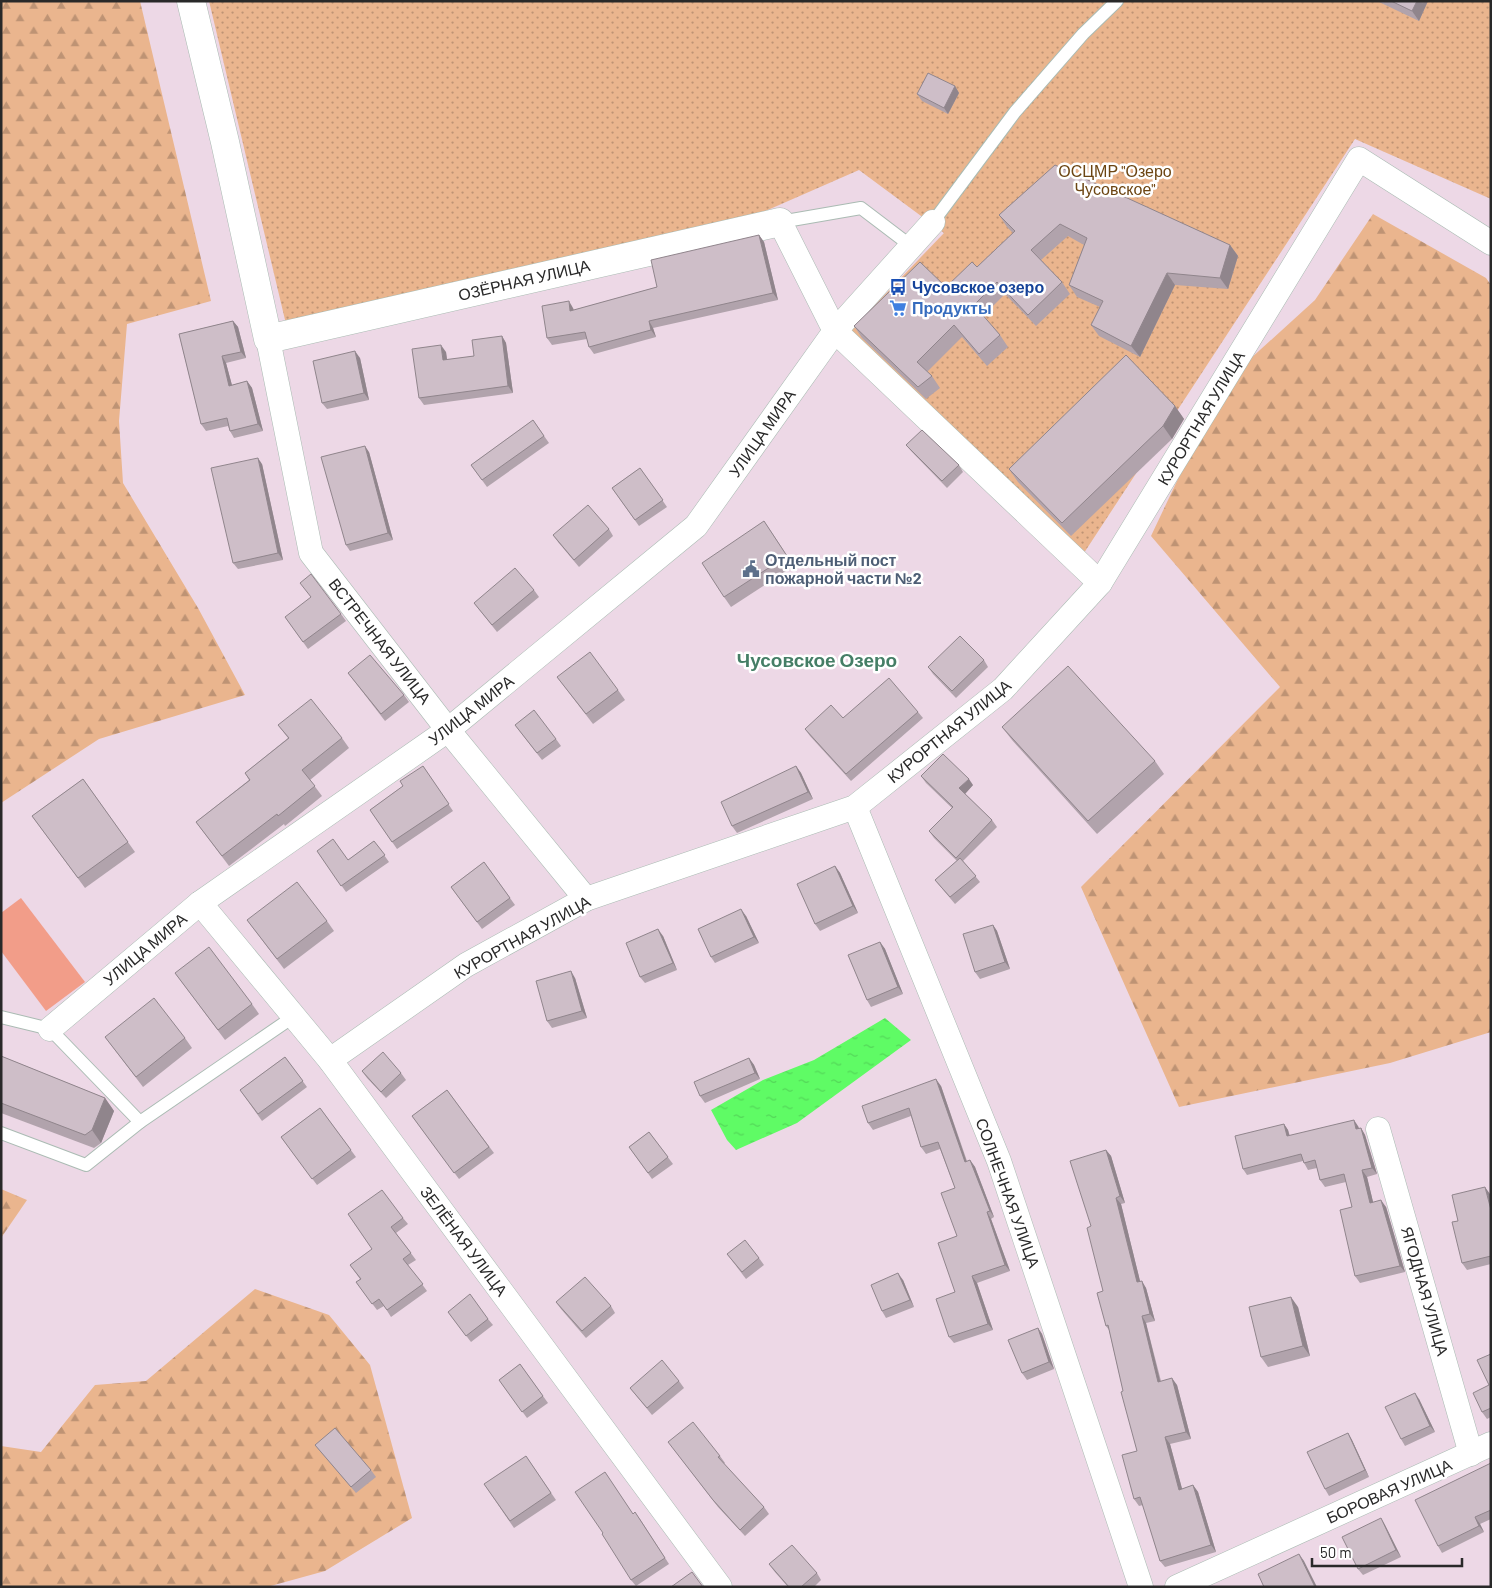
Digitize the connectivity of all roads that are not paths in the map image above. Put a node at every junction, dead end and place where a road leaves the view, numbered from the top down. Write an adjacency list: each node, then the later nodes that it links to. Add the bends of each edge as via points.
1 (191, 1): 8 (street)
2 (1117, 1): 4 (lane, via 1083,34 1015,112)
3 (780, 222): 6 (lane, via 862,208); 7 (street); 8 (street, ОЗЁРНАЯ УЛИЦА)
4 (933, 222): 6 (street, УЛИЦА МИРА)
5 (1491, 243): 9 (street, КУРОРТНАЯ УЛИЦА, via 1359,159)
6 (911, 246): 7 (street, УЛИЦА МИРА)
7 (835, 331): 9 (street); 10 (street, УЛИЦА МИРА, via 696,526)
8 (268, 338): 10 (street, ВСТРЕЧНАЯ УЛИЦА, via 311,553)
9 (1100, 583): 11 (street, КУРОРТНАЯ УЛИЦА, via 1003,689)
10 (448, 730): 12 (street, ВСТРЕЧНАЯ УЛИЦА); 13 (street, УЛИЦА МИРА)
11 (855, 807): 12 (street, КУРОРТНАЯ УЛИЦА); 23 (street, СОЛНЕЧНАЯ УЛИЦА, via 999,1161)
12 (586, 899): 17 (street, КУРОРТНАЯ УЛИЦА, via 466,965)
13 (200, 903): 15 (street, ЗЕЛЁНАЯ УЛИЦА); 16 (street, УЛИЦА МИРА)
14 (1, 1017): 16 (lane)
15 (293, 1017): 17 (street, ЗЕЛЁНАЯ УЛИЦА); 18 (lane)
16 (50, 1030): 18 (lane)
17 (330, 1060): 22 (street, ЗЕЛЁНАЯ УЛИЦА)
18 (140, 1122): 20 (lane, via 86,1165)
19 (1378, 1129): 21 (street, ЯГОДНАЯ УЛИЦА)
20 (1, 1133)
21 (1481, 1449): 24 (street, БОРОВАЯ УЛИЦА)
22 (720, 1587)
23 (1141, 1587)
24 (1177, 1587)

